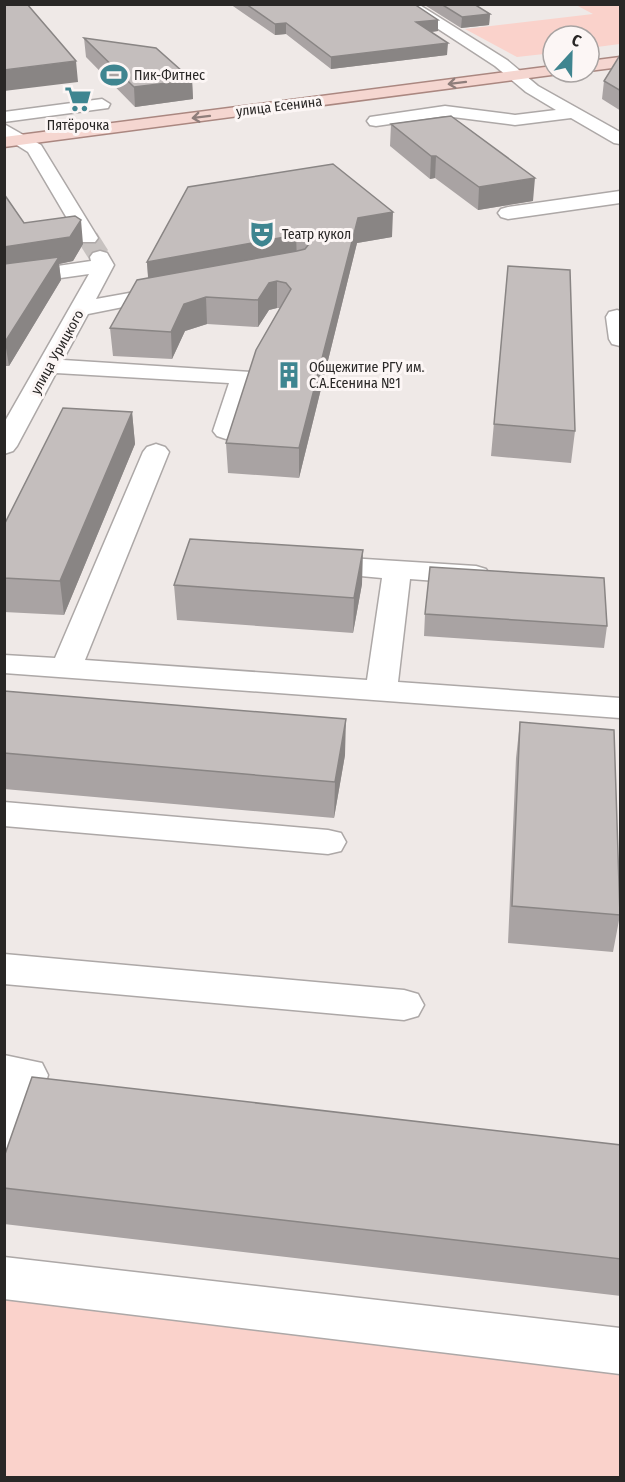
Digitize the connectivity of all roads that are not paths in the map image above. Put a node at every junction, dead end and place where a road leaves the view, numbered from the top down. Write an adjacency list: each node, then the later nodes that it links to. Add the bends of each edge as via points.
1 (407, 4): 5 (street)
2 (621, 62): 3 (main road)
3 (601, 64)
4 (541, 72): 5 (main road, улица Есенина)
5 (515, 75): 7 (street); 12 (main road, улица Есенина, one-way to 12)
6 (102, 104): 8 (street)
7 (572, 113): 9 (street, via 515,120 445,111); 11 (street)
8 (4, 117)
9 (376, 121)
10 (4, 129): 12 (street)
11 (621, 139)
12 (14, 141): 15 (street, via 35,149)
13 (621, 197): 14 (street)
14 (508, 213)
15 (97, 254): 16 (street); 18 (street, улица Урицкого)
16 (4, 280)
17 (191, 288): 18 (street)
18 (80, 309): 21 (street, улица Урицкого)
19 (617, 316): 20 (street)
20 (621, 339)
21 (50, 366): 22 (street, via 249,367); 23 (street, улица Урицкого)
22 (226, 431)
23 (4, 446)
24 (156, 452): 29 (street)
25 (293, 563): 26 (street)
26 (397, 570): 27 (street); 30 (street)
27 (498, 577)
28 (4, 664): 29 (street)
29 (66, 668): 30 (street)
30 (381, 691): 31 (street)
31 (621, 708)
32 (4, 814): 33 (street)
33 (328, 842)
34 (4, 969): 35 (street)
35 (404, 1005)
36 (4, 1072): 37 (street, via 27,1075)
37 (4, 1148)
38 (4, 1278): 39 (street)
39 (621, 1351)

